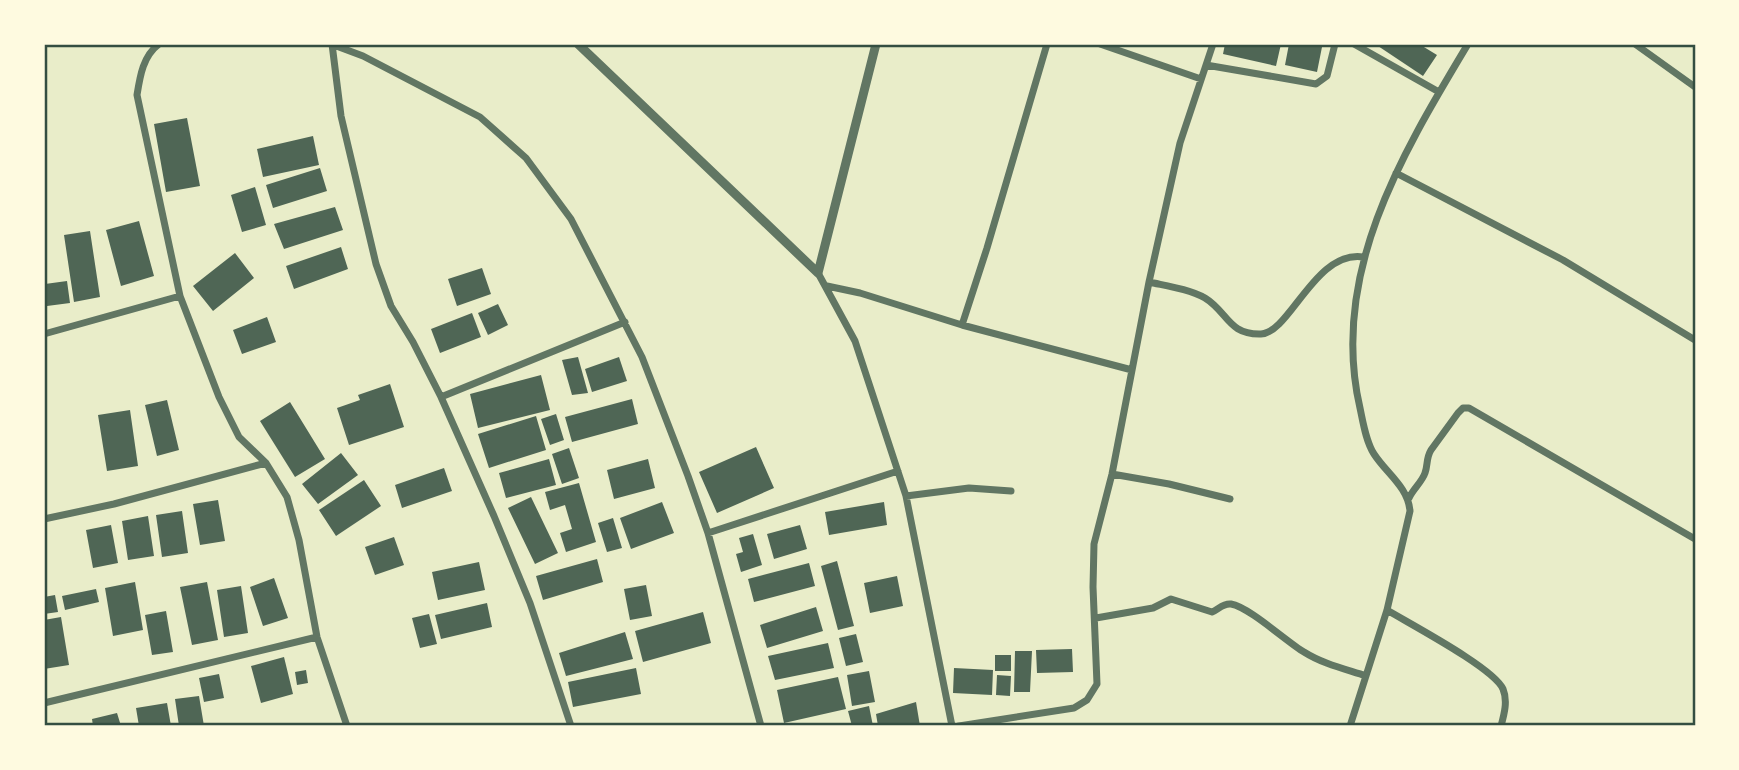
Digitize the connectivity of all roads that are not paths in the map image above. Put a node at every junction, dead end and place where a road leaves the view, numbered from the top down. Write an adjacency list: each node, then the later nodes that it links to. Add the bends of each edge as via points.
1 (159, 44): 21 (street, via 141,70 137,95)
2 (332, 44): 22 (street, via 480,117 526,158 571,219); 27 (street, via 341,116 376,264 391,306)
3 (578, 44): 18 (street)
4 (876, 44): 18 (street)
5 (1047, 44): 23 (street)
6 (1100, 44): 13 (street)
7 (1213, 44): 12 (street)
8 (1335, 44): 12 (street, via 1327,76 1316,83)
9 (1354, 44): 15 (street)
10 (1468, 44): 15 (street)
11 (1635, 44): 14 (street)
12 (1206, 65): 13 (street)
13 (1201, 79): 19 (street, via 1180,143)
14 (1695, 87)
15 (1439, 92): 16 (street)
16 (1396, 173): 17 (street); 25 (street, via 1563,260)
17 (1363, 257): 19 (street, via 1344,258 1331,266 1275,329 1265,334 1232,327 1208,299 1197,294); 33 (street, via 1354,302 1352,361 1360,407 1372,451)
18 (818, 273): 20 (street)
19 (1149, 282): 26 (street)
20 (827, 286): 23 (street); 29 (street, via 855,341)
21 (180, 296): 24 (street); 28 (street, via 239,437)
22 (625, 322): 27 (street); 36 (street)
23 (962, 325): 26 (street)
24 (44, 334)
25 (1695, 340)
26 (1132, 370): 30 (street)
27 (441, 397): 44 (street, via 530,603)
28 (266, 463): 35 (street); 40 (street, via 287,497)
29 (898, 471): 32 (street); 36 (street)
30 (1112, 474): 34 (street); 39 (street, via 1094,544)
31 (1011, 491): 32 (street, via 969,488)
32 (906, 496): 46 (street)
33 (1409, 498): 37 (street, via 1425,475 1428,456 1458,413 1469,408); 38 (street, via 1406,533)
34 (1230, 499)
35 (44, 519)
36 (708, 533): 45 (street)
37 (1695, 539)
38 (1387, 610): 41 (street); 49 (street, via 1497,680 1506,701)
39 (1096, 618): 41 (street, via 1153,608 1171,599 1212,612 1235,604 1323,663); 47 (street, via 1097,684 1087,699 1074,708)
40 (317, 637): 42 (street); 43 (street)
41 (1366, 676): 48 (street)
42 (44, 702)
43 (347, 726)
44 (571, 726)
45 (761, 726)
46 (952, 726)
47 (959, 726)
48 (1350, 726)
49 (1501, 726)

